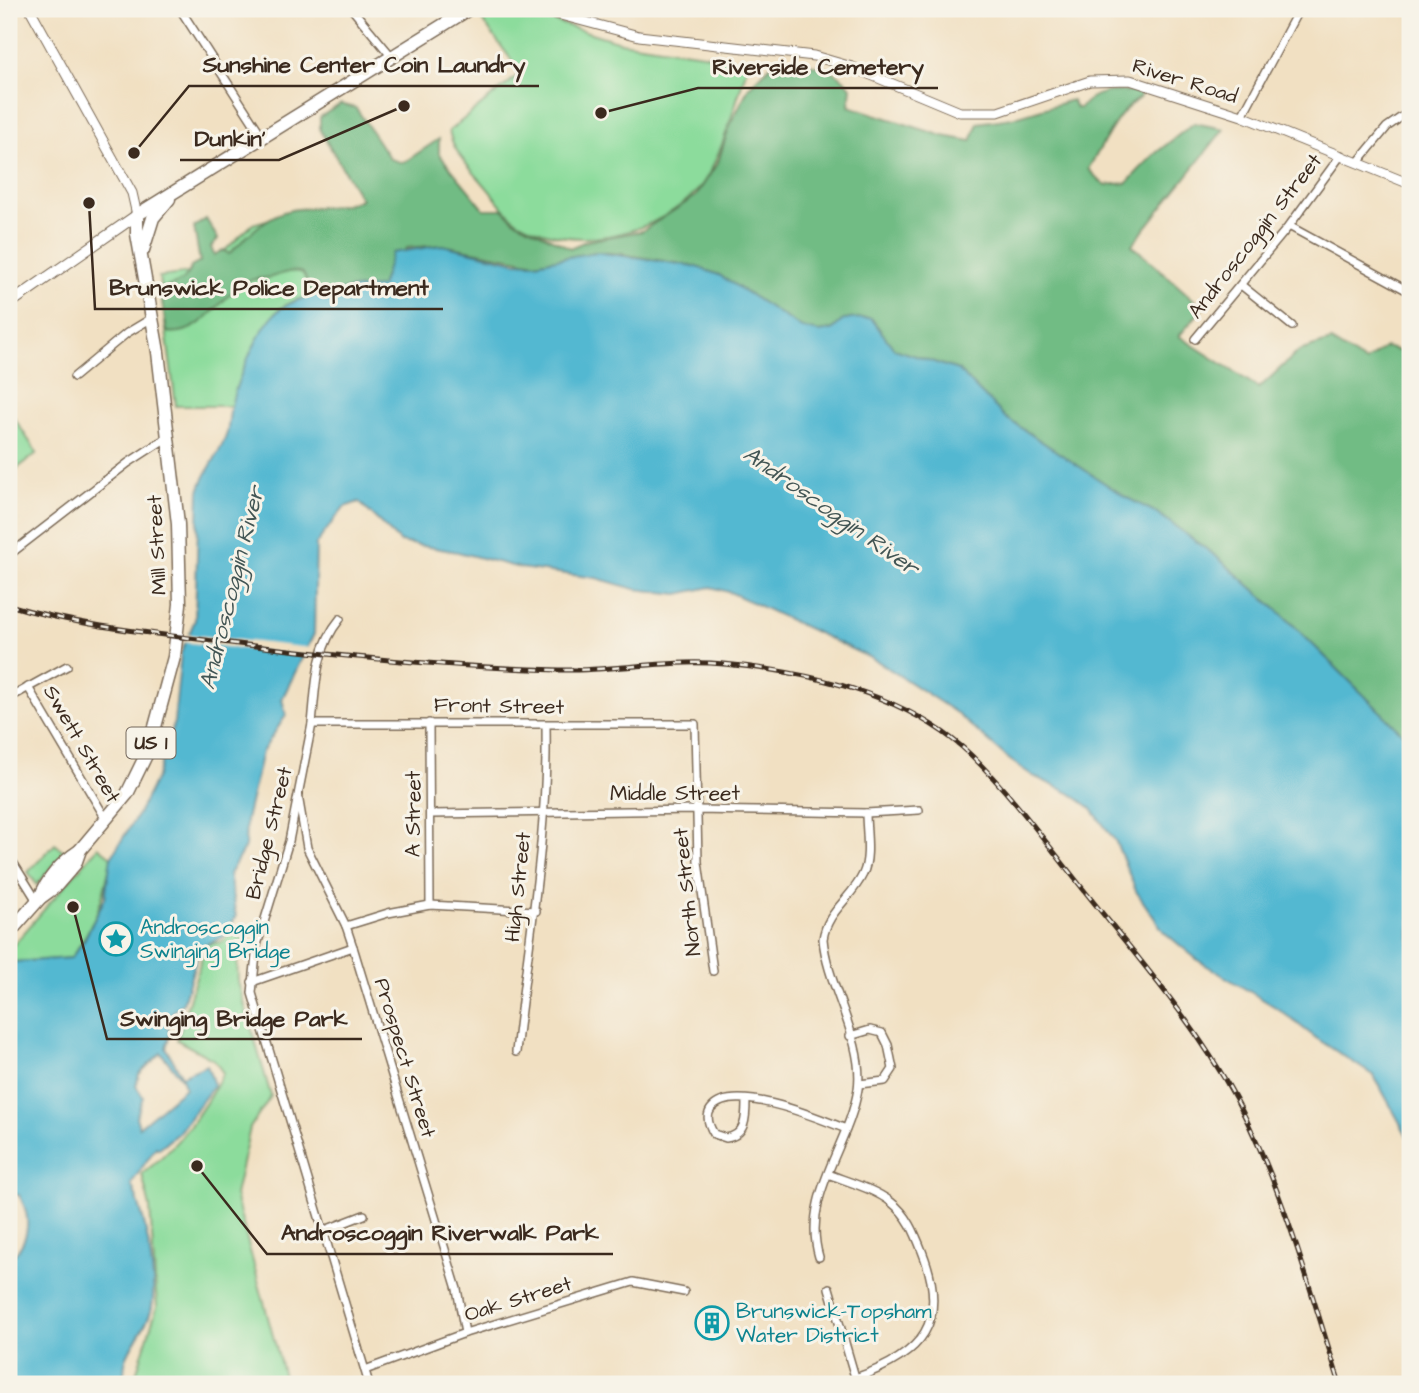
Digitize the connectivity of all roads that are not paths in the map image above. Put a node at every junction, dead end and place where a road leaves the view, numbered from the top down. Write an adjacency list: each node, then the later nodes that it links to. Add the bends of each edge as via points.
1 (30, 9): 15 (street, via 132,193)
2 (180, 9): 10 (street)
3 (352, 9): 7 (street)
4 (470, 9): 7 (highway, US 1)
5 (538, 9): 9 (street, River Road, via 639,37 814,56 960,112 998,111 1071,86 1110,79 1150,85)
6 (1299, 9): 9 (street)
7 (392, 57): 10 (highway, US 1)
8 (1410, 111): 12 (street, via 1387,127)
9 (1242, 116): 11 (street, River Road)
10 (262, 136): 14 (highway, US 1)
11 (1341, 155): 12 (street, River Road); 16 (street, Androscoggin Street)
12 (1359, 161): 13 (street, River Road)
13 (1410, 184)
14 (183, 185): 15 (highway); 17 (highway, US 1, via 153,218)
15 (137, 215): 17 (highway, Mill Street); 20 (main road)
16 (1289, 226): 18 (street, Androscoggin Street); 19 (street)
17 (142, 254): 21 (highway, Mill Street / US 1)
18 (1241, 285): 22 (street); 23 (street, Androscoggin Street)
19 (1410, 292)
20 (9, 304)
21 (153, 317): 24 (street); 25 (highway, Mill Street / US 1)
22 (1292, 326)
23 (1195, 339)
24 (74, 377)
25 (169, 437): 26 (street); 41 (highway, Mill Street / US 1, via 180,568 174,657 145,758 127,793)
26 (9, 555)
27 (340, 620): 32 (street, via 320,656)
28 (66, 666): 29 (street)
29 (28, 687): 30 (street); 41 (street, Swett Street)
30 (9, 698)
31 (429, 723): 32 (street, Front Street); 34 (street, Front Street); 40 (street, A Street)
32 (312, 724): 35 (street, Bridge Street)
33 (695, 724): 34 (street, Front Street); 36 (street, North Street)
34 (546, 725): 38 (street, High Street)
35 (298, 798): 46 (street, Prospect Street, via 314,863); 50 (street, Bridge Street, via 257,945)
36 (695, 810): 38 (street, Middle Street); 39 (street, Middle Street); 49 (street, North Street)
37 (919, 810): 39 (street, Middle Street)
38 (544, 812): 40 (street, Middle Street); 45 (street, High Street)
39 (866, 813): 51 (street, via 863,874 827,922 823,939)
40 (431, 814): 44 (street, A Street)
41 (106, 819): 43 (highway, Mill Street / US 1, via 80,850 75,864)
42 (9, 856): 43 (street)
43 (38, 899): 47 (highway, Mill Street / US 1)
44 (430, 905): 45 (street); 46 (street, via 387,912)
45 (536, 911): 52 (street, High Street)
46 (346, 926): 48 (street, Prospect Street)
47 (9, 933)
48 (353, 947): 50 (street); 62 (street, Prospect Street, via 457,1289)
49 (713, 971)
50 (252, 982): 58 (street, Bridge Street)
51 (850, 1036): 53 (street); 53 (street, via 870,1030 882,1033 888,1045 892,1069 885,1081)
52 (516, 1052)
53 (859, 1084): 55 (street)
54 (746, 1101): 54 (street, via 715,1105 708,1121 714,1133 726,1138 738,1134 745,1123); 55 (street, via 782,1103)
55 (846, 1129): 56 (street)
56 (828, 1174): 59 (street, via 814,1230); 64 (street, via 883,1197 904,1215 933,1283 933,1314 918,1344 890,1365)
57 (364, 1215): 58 (street)
58 (325, 1230): 63 (street, Bridge Street)
59 (819, 1257)
60 (829, 1288): 64 (street)
61 (684, 1292): 62 (street, Oak Street, via 633,1282)
62 (464, 1333): 63 (street, Oak Street)
63 (365, 1370): 65 (street, Bridge Street)
64 (856, 1381)
65 (369, 1384)

